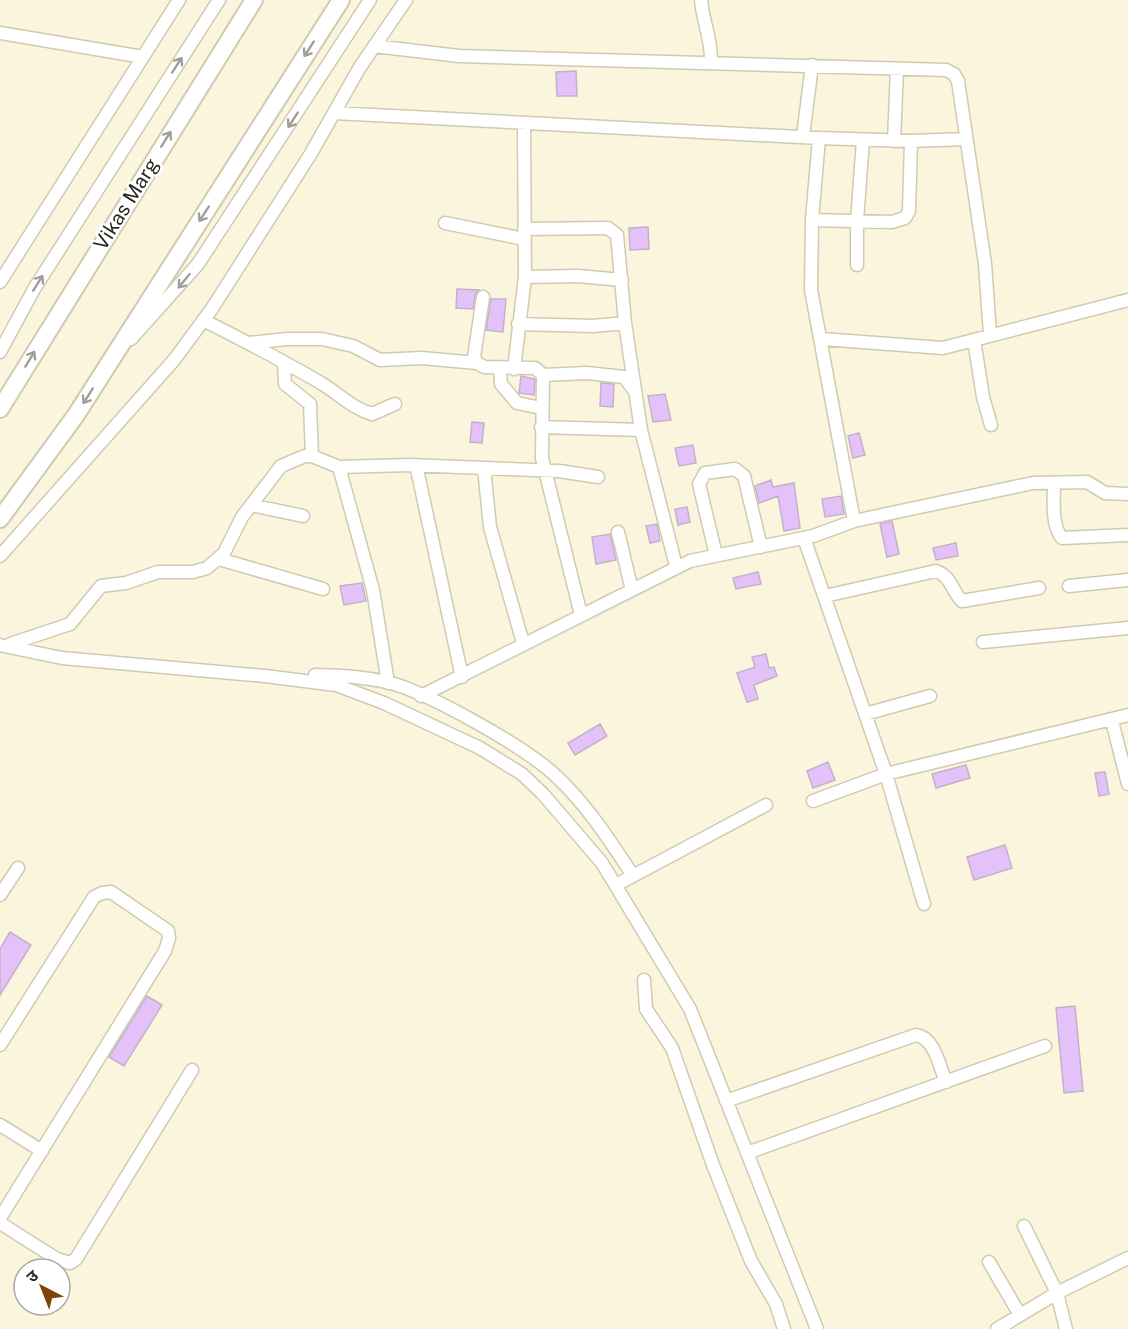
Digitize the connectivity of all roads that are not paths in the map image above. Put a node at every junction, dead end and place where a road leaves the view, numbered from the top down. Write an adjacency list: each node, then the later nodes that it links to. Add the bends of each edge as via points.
1 (179, 0): 10 (street)
2 (219, 0): 39 (street, one-way to 2, via 34,289)
3 (254, 0): 49 (main road, Vikas Marg, one-way to 3)
4 (341, 0): 40 (main road, one-way to 40)
5 (370, 0): 40 (street, one-way to 40, via 198,264)
6 (406, 0): 9 (street)
7 (701, 0): 11 (street, via 704,25 712,42)
8 (0, 33): 10 (street)
9 (374, 46): 11 (street, via 459,56); 14 (street)
10 (144, 57): 29 (street)
11 (711, 63): 12 (street)
12 (812, 65): 13 (street); 16 (street)
13 (897, 70): 19 (street, via 946,70 954,74); 20 (street)
14 (334, 113): 15 (street); 32 (street)
15 (524, 125): 16 (street); 25 (street)
16 (803, 136): 17 (street)
17 (819, 138): 18 (street); 22 (street)
18 (863, 140): 20 (street); 23 (street)
19 (966, 140): 21 (street); 35 (street, via 985,264)
20 (894, 141): 21 (street)
21 (911, 141): 23 (street, via 909,212 905,218 892,222)
22 (812, 220): 23 (street); 36 (street, via 811,290)
23 (857, 221): 26 (street)
24 (445, 223): 25 (street)
25 (524, 234): 27 (street); 28 (street, via 608,228 617,235)
26 (857, 265)
27 (525, 277): 28 (street); 34 (street)
28 (622, 280): 33 (street)
29 (0, 282)
30 (483, 297): 42 (street, via 474,357)
31 (1128, 300): 35 (street)
32 (203, 320): 38 (street); 70 (street, via 174,360)
33 (625, 323): 34 (street); 46 (street)
34 (518, 324): 44 (street)
35 (990, 334): 37 (street)
36 (822, 339): 37 (street, via 944,348); 64 (street)
37 (974, 340): 50 (street)
38 (249, 343): 41 (street); 42 (street, via 322,339 354,346 380,360 421,358)
39 (0, 352)
40 (110, 362): 63 (main road, one-way to 63)
41 (284, 362): 47 (street, via 359,410 372,414); 53 (street, via 285,384 310,404)
42 (477, 363): 43 (street)
43 (500, 368): 44 (street); 48 (street, via 501,384 517,403)
44 (514, 369): 45 (street, via 535,368)
45 (543, 375): 46 (street, via 587,373 624,377); 48 (street)
46 (635, 391): 52 (street)
47 (395, 404)
48 (542, 408): 51 (street)
49 (0, 409)
50 (991, 425)
51 (541, 427): 52 (street); 57 (street)
52 (641, 430): 72 (street)
53 (312, 456): 55 (street); 61 (street, via 280,466)
54 (416, 465): 55 (street); 56 (street); 85 (street)
55 (339, 466): 86 (street, via 373,590)
56 (484, 468): 57 (street); 82 (street, via 490,527)
57 (544, 471): 58 (street); 79 (street)
58 (598, 477)
59 (1054, 483): 60 (street, via 1091,483 1105,493); 64 (street, via 1033,483); 66 (street, via 1055,514 1062,538)
60 (1128, 494)
61 (251, 505): 62 (street); 71 (street)
62 (303, 516)
63 (0, 519)
64 (854, 521): 67 (street)
65 (618, 532): 77 (street)
66 (1128, 535)
67 (804, 538): 68 (street); 78 (street)
68 (761, 548): 69 (street); 69 (street, via 744,476 735,469 705,473 699,484)
69 (716, 555): 72 (street)
70 (0, 556)
71 (219, 559): 76 (street); 83 (street, via 201,571 158,572 126,583 101,586 70,624)
72 (676, 566): 77 (street)
73 (1128, 580): 74 (street)
74 (1069, 586)
75 (1039, 588): 78 (street, via 962,601 945,574 936,571)
76 (323, 589)
77 (632, 590): 79 (street)
78 (825, 596): 89 (street)
79 (581, 615): 82 (street)
80 (1128, 628): 81 (street)
81 (983, 642)
82 (523, 643): 85 (street)
83 (1, 645): 84 (street, via 62,657)
84 (266, 676): 86 (street, via 343,675); 98 (street, via 336,685 384,703 501,759 543,794)
85 (462, 677): 87 (street)
86 (388, 682): 87 (street)
87 (421, 696): 97 (street, via 542,762 605,834)
88 (930, 696): 89 (street)
89 (865, 714): 92 (street)
90 (1128, 715): 91 (street)
91 (1112, 721): 92 (street); 93 (street)
92 (886, 774): 94 (street); 100 (street)
93 (1128, 784)
94 (813, 801)
95 (766, 805): 97 (street)
96 (18, 868): 99 (street)
97 (632, 874): 98 (street)
98 (616, 885): 106 (street, via 690,1009)
99 (0, 895)
100 (924, 904)
101 (644, 980): 117 (street, via 646,1009 672,1048 751,1261 769,1291)
102 (0, 1045): 108 (street, via 94,897 111,892 168,931 165,951)
103 (1045, 1046): 105 (street)
104 (192, 1070): 111 (street, via 76,1259 70,1263 57,1259)
105 (946, 1082): 106 (street, via 930,1043 916,1035); 109 (street)
106 (726, 1101): 109 (street)
107 (0, 1125): 108 (street)
108 (42, 1151): 110 (street)
109 (747, 1153): 118 (street)
110 (0, 1218)
111 (0, 1223)
112 (1024, 1226): 115 (street)
113 (1128, 1258): 115 (street)
114 (988, 1262): 116 (street)
115 (1057, 1293): 116 (street); 120 (street)
116 (1020, 1315): 119 (street)
117 (784, 1329)
118 (817, 1329)
119 (997, 1329)
120 (1066, 1329)

